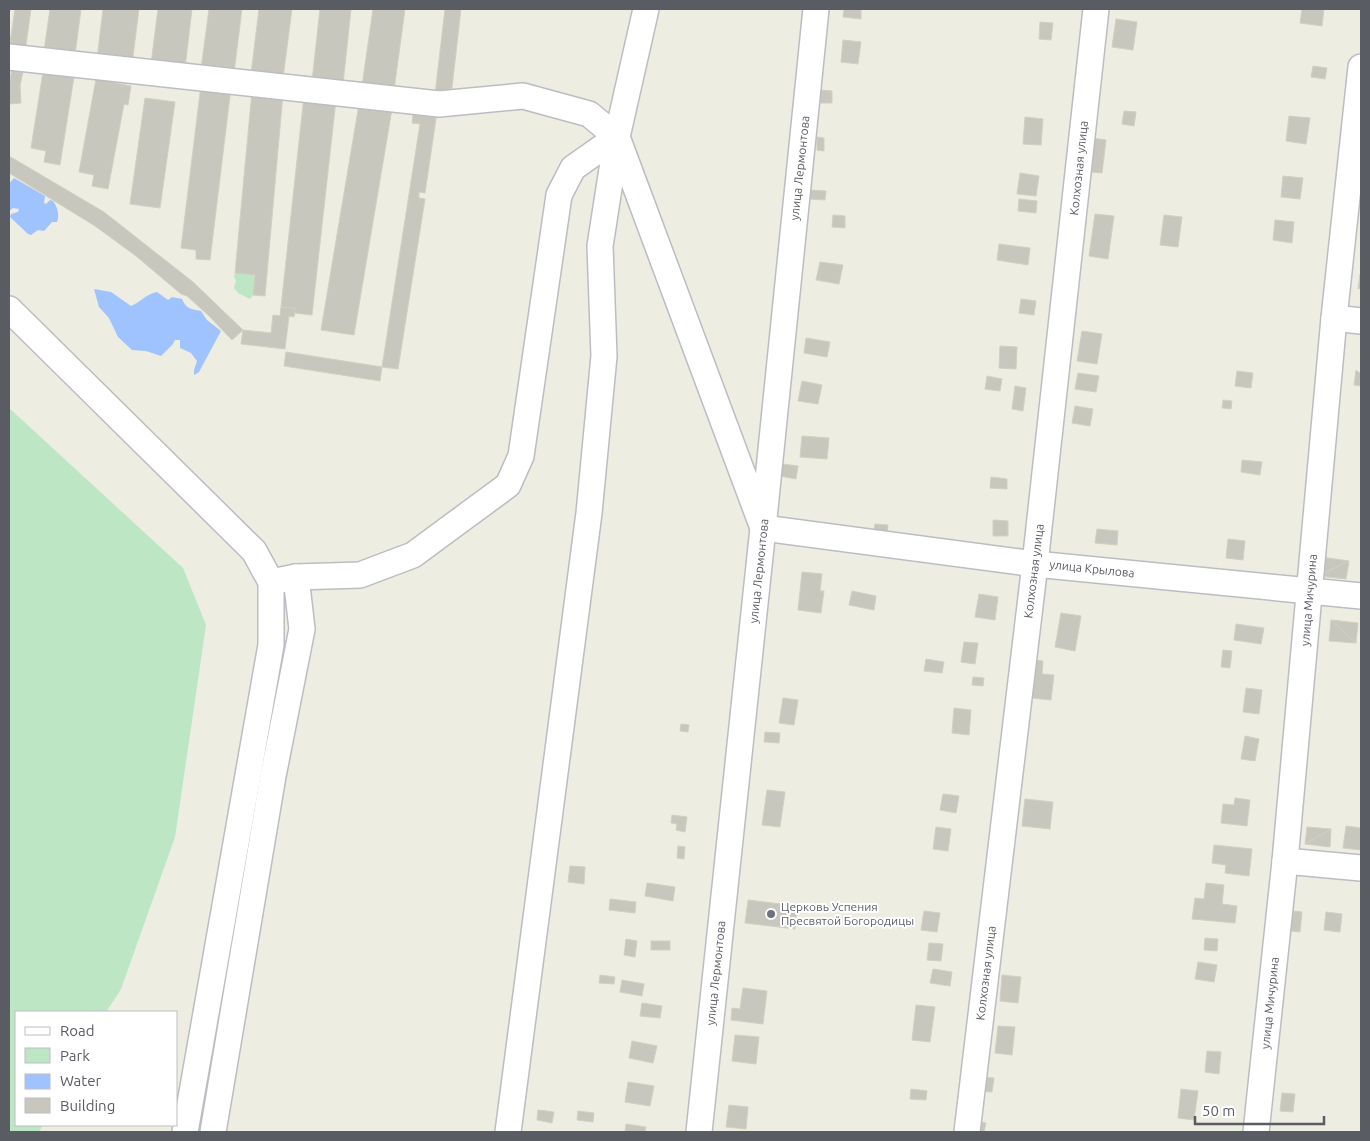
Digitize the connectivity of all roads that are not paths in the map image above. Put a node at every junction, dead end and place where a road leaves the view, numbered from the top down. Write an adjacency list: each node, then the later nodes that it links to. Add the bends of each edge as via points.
1 (646, 9): 6 (street)
2 (816, 9): 10 (street, улица Лермонтова)
3 (1096, 9): 11 (street, Колхозная улица)
4 (9, 57): 6 (street, via 439,104 523,96 589,114)
5 (1361, 67): 8 (street, улица Мичурина)
6 (617, 137): 10 (street); 12 (street, via 573,168 559,196 521,456 508,485 413,555 360,575); 20 (street, via 600,246 604,356 589,513)
7 (9, 309): 13 (street, via 254,551)
8 (1334, 318): 9 (street); 14 (street, улица Мичурина)
9 (1361, 321)
10 (764, 528): 11 (street, улица Крылова); 21 (street, улица Лермонтова)
11 (1035, 564): 14 (street, улица Крылова); 22 (street, Колхозная улица)
12 (296, 577): 13 (street); 19 (street, via 302,629)
13 (271, 582): 18 (street, via 271,645)
14 (1309, 591): 15 (street, улица Крылова); 16 (street, улица Мичурина)
15 (1361, 596)
16 (1285, 861): 17 (street); 23 (street, улица Мичурина)
17 (1361, 868)
18 (185, 1132)
19 (213, 1132)
20 (508, 1132)
21 (698, 1132)
22 (967, 1132)
23 (1263, 1132)

